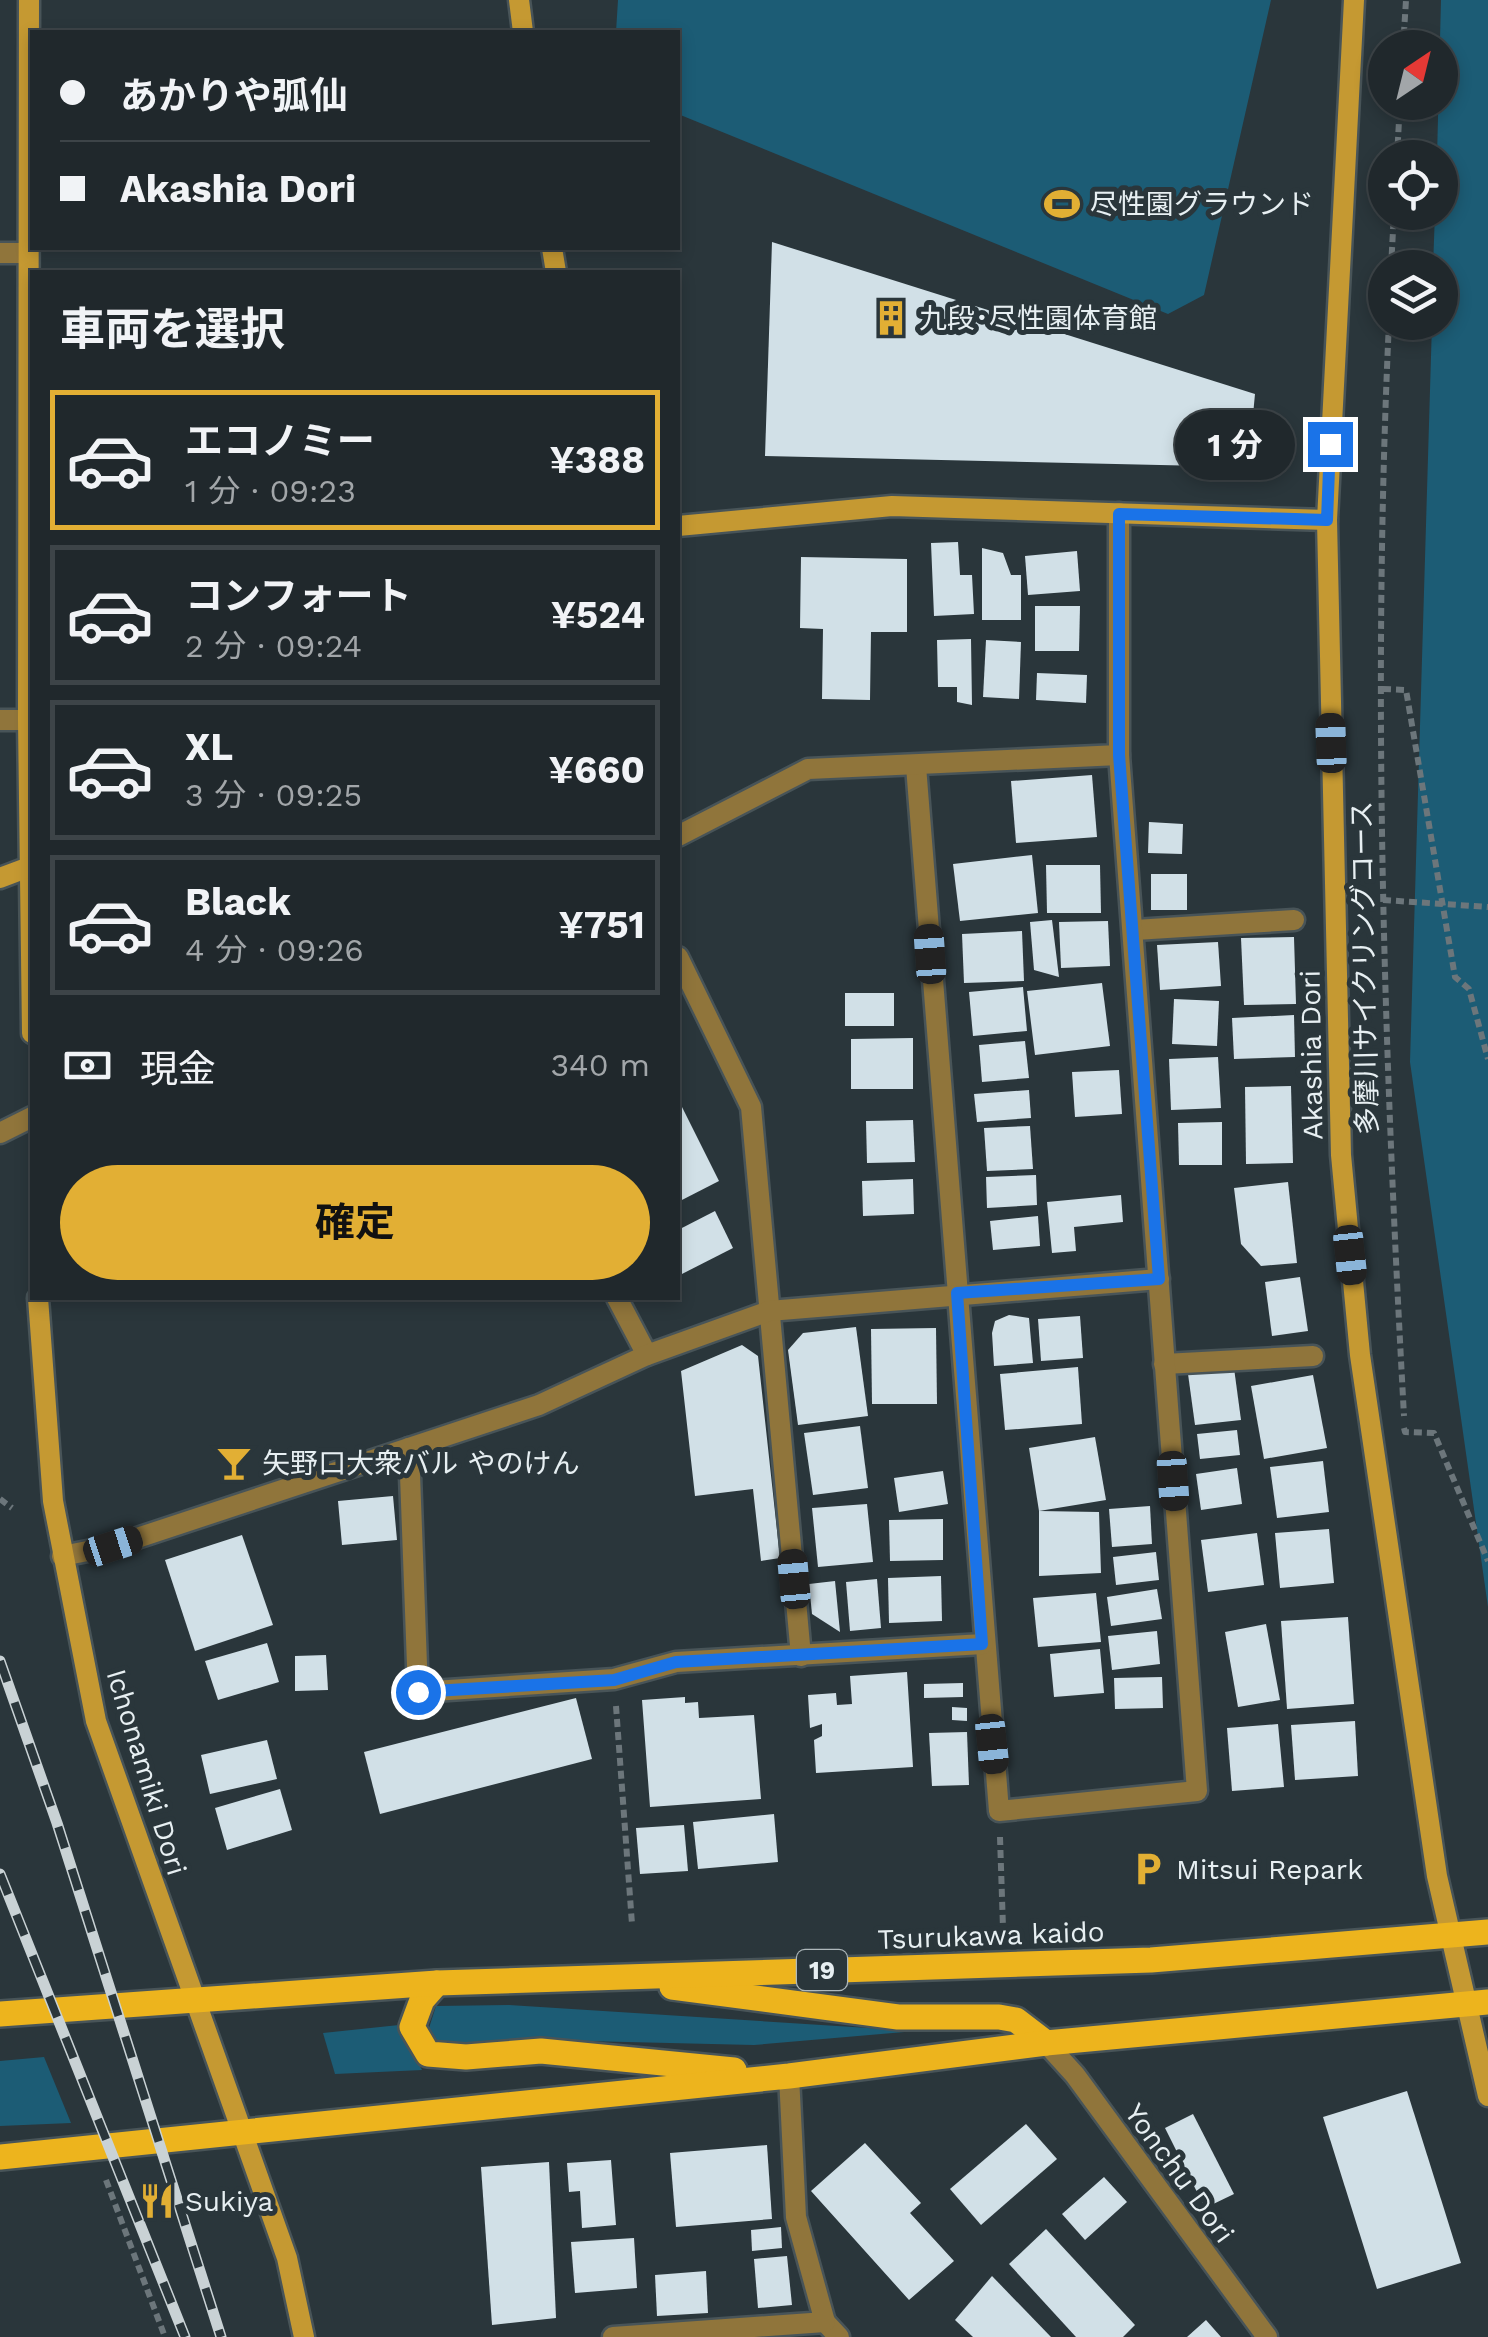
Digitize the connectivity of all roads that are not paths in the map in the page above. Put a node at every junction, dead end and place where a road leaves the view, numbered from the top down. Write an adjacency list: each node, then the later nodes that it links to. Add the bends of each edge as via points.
1 (29, 0): 6 (street)
2 (519, 0): 4 (street)
3 (1354, 0): 10 (street, Akashia Dori)
4 (523, 30)
5 (0, 252): 6 (street)
6 (28, 253): 7 (street)
7 (30, 286)
8 (1119, 514): 10 (street); 11 (street, via 892,506); 14 (street)
9 (30, 520): 13 (street)
10 (1327, 520): 37 (street, Akashia Dori, via 1340,1155 1362,1374)
11 (680, 526)
12 (0, 720): 13 (street)
13 (28, 720): 17 (street)
14 (1119, 755): 15 (street); 20 (street)
15 (916, 766): 16 (street, via 808,769); 25 (street)
16 (680, 835)
17 (30, 867): 18 (street)
18 (0, 878)
19 (1294, 920): 20 (street)
20 (1134, 930): 24 (street)
21 (680, 960): 28 (street, via 751,1107)
22 (30, 1118): 23 (street)
23 (0, 1133)
24 (1159, 1279): 25 (street); 31 (street)
25 (957, 1293): 28 (street); 34 (street)
26 (38, 1300): 33 (street, Ichonamiki Dori)
27 (618, 1300): 29 (street)
28 (769, 1311): 29 (street); 35 (street)
29 (647, 1355): 32 (street, via 539,1405)
30 (1313, 1356): 31 (street)
31 (1164, 1364): 34 (street, via 1197,1791 999,1811)
32 (409, 1448): 33 (street, via 113,1546); 35 (street, via 418,1692 614,1680 676,1662)
33 (62, 1556): 40 (street, Ichonamiki Dori, via 96,1721)
34 (982, 1644): 35 (street)
35 (801, 1656)
36 (1488, 1932): 37 (main road, Tsurukawa kaido / 19)
37 (1449, 1934): 38 (main road, Tsurukawa kaido / 19, via 1151,1960); 41 (street, Akashia Dori)
38 (598, 1977): 39 (main road, Tsurukawa kaido / 19); 43 (main road, 19, via 898,2017 999,2017 1016,2020)
39 (437, 1982): 40 (main road, Tsurukawa kaido / 19); 44 (main road, via 412,2027 428,2054 541,2051)
40 (195, 1999): 42 (main road, 19); 46 (street, Ichonamiki Dori)
41 (1476, 2002): 43 (main road); 45 (street, Akashia Dori)
42 (0, 2014)
43 (1046, 2044): 44 (main road); 51 (street, Yonchu Dori)
44 (789, 2076): 46 (main road); 48 (street, via 796,2217)
45 (1488, 2096)
46 (244, 2132): 47 (main road); 49 (street, Ichonamiki Dori, via 287,2258)
47 (0, 2157)
48 (832, 2330): 50 (street)
49 (304, 2337)
50 (613, 2337)
51 (1267, 2337)

